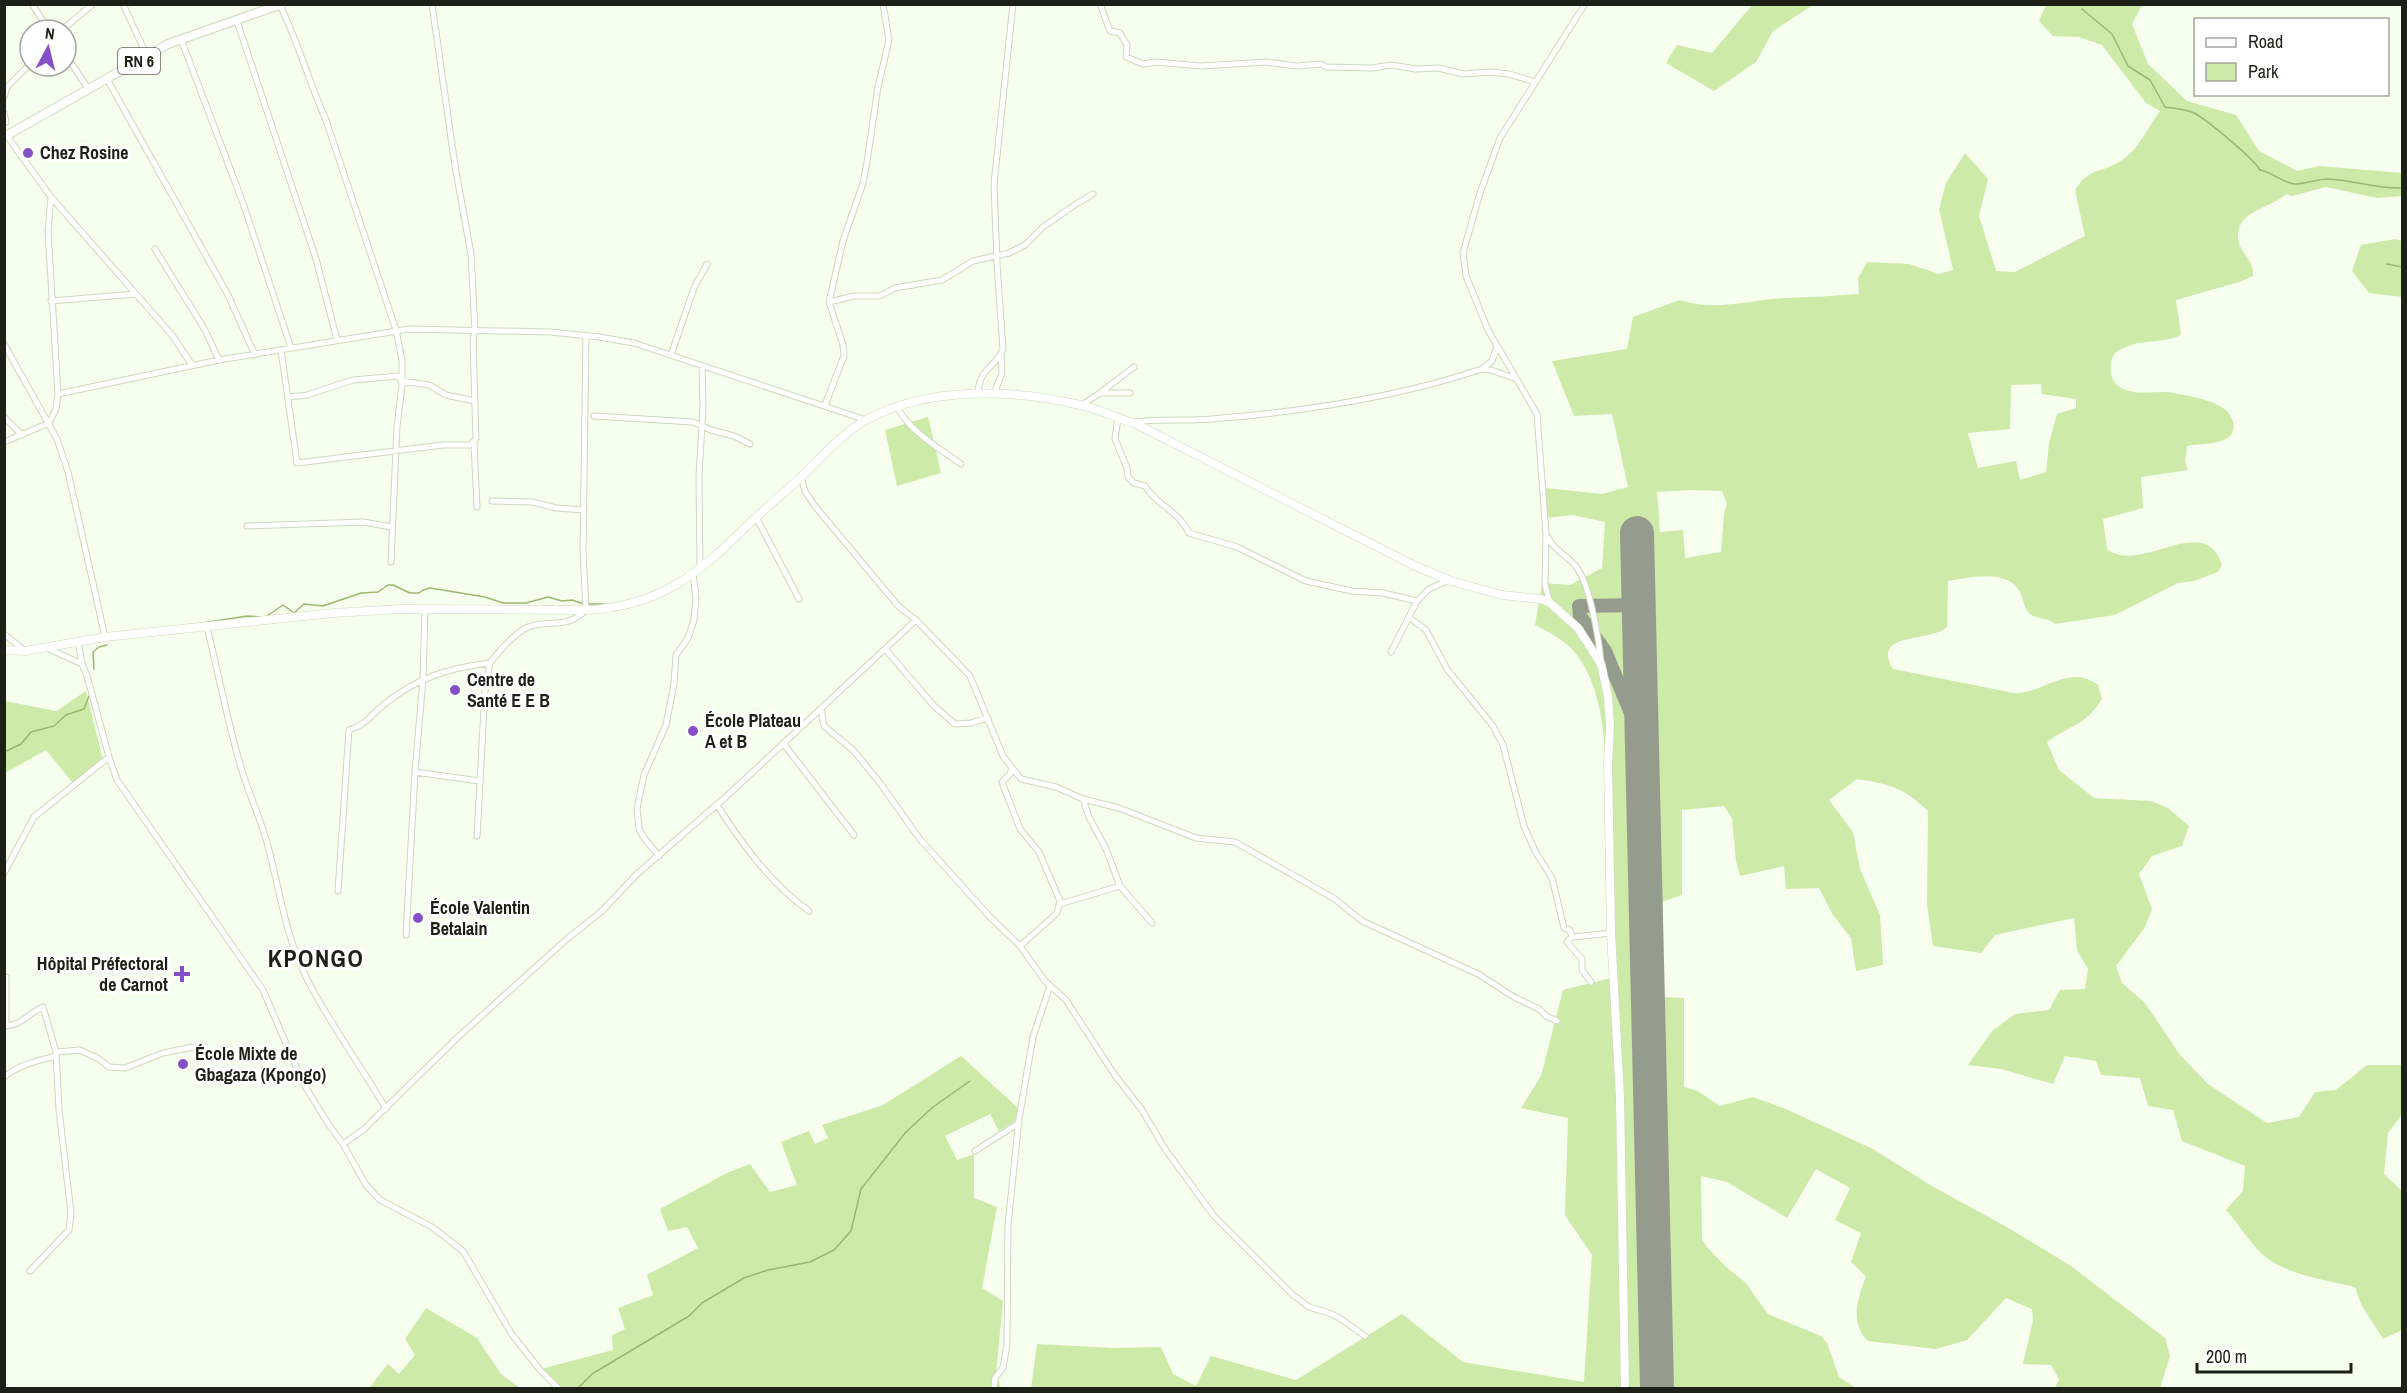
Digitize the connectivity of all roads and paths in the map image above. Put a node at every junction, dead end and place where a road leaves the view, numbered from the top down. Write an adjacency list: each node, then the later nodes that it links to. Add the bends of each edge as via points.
1 (32, 4): 10 (street)
2 (93, 4): 11 (street)
3 (123, 4): 14 (street)
4 (432, 4): 33 (street, via 471,254)
5 (883, 4): 31 (street, via 889,40 867,162)
6 (1012, 4): 27 (street, via 995,164)
7 (1100, 4): 18 (street, via 1110,31 1120,33 1125,40 1126,57 1138,64 1266,62 1362,68 1391,65 1464,74 1500,73)
8 (1585, 4): 18 (street)
9 (281, 5): 12 (main road, RN 6); 32 (street, via 326,120)
10 (41, 18)
11 (76, 18)
12 (237, 21): 13 (main road, RN 6); 35 (street, via 300,205)
13 (181, 39): 14 (main road, RN 6); 38 (street, via 251,226)
14 (147, 56): 17 (main road, RN 6)
15 (78, 73): 19 (street)
16 (18, 76): 20 (street, via 7,87)
17 (107, 79): 19 (main road, RN 6); 40 (street, via 228,295)
18 (1535, 82): 37 (street, via 1500,138 1464,253 1466,276)
19 (89, 90): 23 (main road, RN 6)
20 (4, 97)
21 (4, 113): 22 (street)
22 (6, 122)
23 (6, 137): 25 (street)
24 (1093, 194): 27 (street, via 1043,227 1025,245)
25 (51, 197): 29 (street); 30 (street)
26 (155, 249): 43 (street)
27 (996, 257): 31 (street, via 973,261 942,280 895,288 880,296 854,296); 41 (street)
28 (707, 264): 42 (street, via 694,288)
29 (135, 294): 30 (street); 44 (street, via 172,335)
30 (51, 301): 53 (street)
31 (829, 302): 57 (street, via 844,350)
32 (396, 330): 33 (street); 35 (street); 49 (street, via 402,360)
33 (474, 330): 34 (street); 56 (street)
34 (586, 335): 42 (street); 76 (street)
35 (337, 340): 38 (street)
36 (4, 344): 64 (street)
37 (1497, 347): 47 (street, via 1492,361); 48 (street)
38 (291, 348): 39 (street)
39 (281, 350): 40 (street); 55 (street)
40 (255, 355): 43 (street)
41 (1001, 355): 50 (street, via 982,376); 54 (street, via 1002,373)
42 (671, 356): 45 (street)
43 (219, 360): 44 (street)
44 (192, 365): 53 (street)
45 (702, 366): 57 (street); 66 (street)
46 (1134, 367): 51 (street)
47 (1482, 369): 48 (street); 65 (street, via 1406,390 1298,410)
48 (1517, 380): 80 (street, via 1538,421)
49 (401, 381): 55 (street, via 398,376 353,380); 56 (street, via 429,385 446,395); 71 (street)
50 (978, 393): 54 (main road); 59 (main road, via 933,397)
51 (1100, 393): 52 (street); 58 (street)
52 (1130, 393)
53 (58, 394): 64 (street)
54 (994, 394): 58 (main road)
55 (289, 397): 71 (street, via 297,463)
56 (474, 401): 69 (street)
57 (825, 405): 63 (street)
58 (1082, 405): 62 (main road)
59 (897, 407): 63 (main road); 72 (street, via 915,429)
60 (594, 416): 66 (street)
61 (4, 417): 67 (street)
62 (1118, 417): 65 (main road); 85 (street, via 1116,439 1128,477 1145,486 1152,498 1174,512 1189,533 1237,547 1306,580)
63 (866, 420): 73 (main road)
64 (49, 423): 67 (street); 93 (street, via 68,472)
65 (1131, 423): 83 (main road)
66 (702, 425): 70 (street); 82 (street)
67 (22, 435): 68 (street)
68 (4, 442)
69 (474, 443): 71 (street); 75 (street)
70 (750, 444)
71 (396, 452): 79 (street)
72 (961, 464)
73 (801, 477): 77 (main road); 90 (street, via 814,505 899,607)
74 (492, 501): 76 (street)
75 (477, 507)
76 (584, 510): 87 (street)
77 (756, 517): 82 (main road); 84 (street)
78 (247, 526): 79 (street, via 363,522)
79 (392, 527): 81 (street)
80 (1546, 534): 86 (street, via 1545,585); 102 (street, via 1584,578)
81 (391, 562)
82 (696, 571): 87 (main road, via 661,593 632,604 611,609); 115 (street, via 694,620 676,655 666,725 644,776 636,807 639,830)
83 (1449, 580): 85 (street, via 1429,589); 86 (main road)
84 (799, 599)
85 (1417, 601): 89 (street)
86 (1550, 603): 102 (main road, via 1578,628)
87 (586, 606): 88 (main road); 100 (street, via 570,621 529,627)
88 (425, 609): 91 (main road, via 286,617); 103 (street)
89 (1410, 618): 99 (street); 124 (street, via 1426,630 1447,669 1500,738 1524,826 1534,851 1552,878 1564,928 1570,930)
90 (916, 620): 97 (street); 105 (street, via 969,676)
91 (207, 627): 93 (main road); 134 (street, via 240,765 268,847 294,947 331,1023)
92 (4, 634): 98 (street)
93 (105, 637): 94 (main road)
94 (78, 641): 95 (main road); 101 (street)
95 (50, 649): 98 (main road); 101 (street)
96 (4, 650): 98 (main road)
97 (886, 650): 104 (street); 105 (street, via 934,706 955,724)
98 (26, 651)
99 (1391, 652)
100 (490, 663): 103 (street, via 454,668); 110 (street)
101 (82, 664): 107 (street)
102 (1601, 664): 122 (main road, via 1610,710)
103 (423, 679): 109 (street); 118 (street, via 382,706 369,720 349,730)
104 (821, 709): 106 (street); 125 (street, via 824,726 853,750 919,838)
105 (988, 718): 108 (street)
106 (783, 743): 112 (street); 113 (street)
107 (109, 757): 116 (street, via 34,817); 136 (street, via 124,792 263,990 303,1083)
108 (1012, 768): 111 (street, via 1026,782 1056,787); 119 (street, via 1002,782 1011,810 1020,829 1039,852)
109 (415, 772): 110 (street); 123 (street)
110 (479, 780): 114 (street)
111 (1083, 799): 117 (street); 129 (street, via 1119,808 1196,838 1235,842 1335,899 1362,921 1478,974)
112 (717, 805): 115 (street); 120 (street, via 774,881)
113 (854, 835)
114 (477, 836)
115 (659, 856): 134 (street, via 457,1038)
116 (4, 873)
117 (1120, 886): 119 (street); 121 (street)
118 (338, 891)
119 (1060, 904): 125 (street, via 1057,913)
120 (809, 911)
121 (1152, 923)
122 (1611, 933): 124 (street); 142 (main road, via 1620,1098)
123 (405, 935)
124 (1572, 937): 127 (street, via 1567,942 1582,959 1582,970)
125 (1020, 946): 128 (street)
126 (4, 977): 130 (street)
127 (1591, 982)
128 (1050, 986): 135 (street, via 1033,1037); 139 (street, via 1070,1006 1142,1110 1164,1149 1214,1215 1309,1308 1332,1314)
129 (1557, 1021)
130 (5, 1026): 132 (street, via 20,1023 42,1007)
131 (193, 1047): 132 (street, via 118,1068 80,1050)
132 (56, 1054): 133 (street, via 39,1058); 138 (street, via 71,1213 69,1230)
133 (4, 1077)
134 (386, 1109): 136 (street)
135 (1019, 1123): 137 (street); 141 (street, via 1008,1224 1007,1344)
136 (343, 1144): 140 (street, via 366,1185 380,1200 432,1227 463,1251 511,1333)
137 (975, 1151)
138 (30, 1271)
139 (1365, 1336)
140 (558, 1389)
141 (994, 1389)
142 (1625, 1389)

